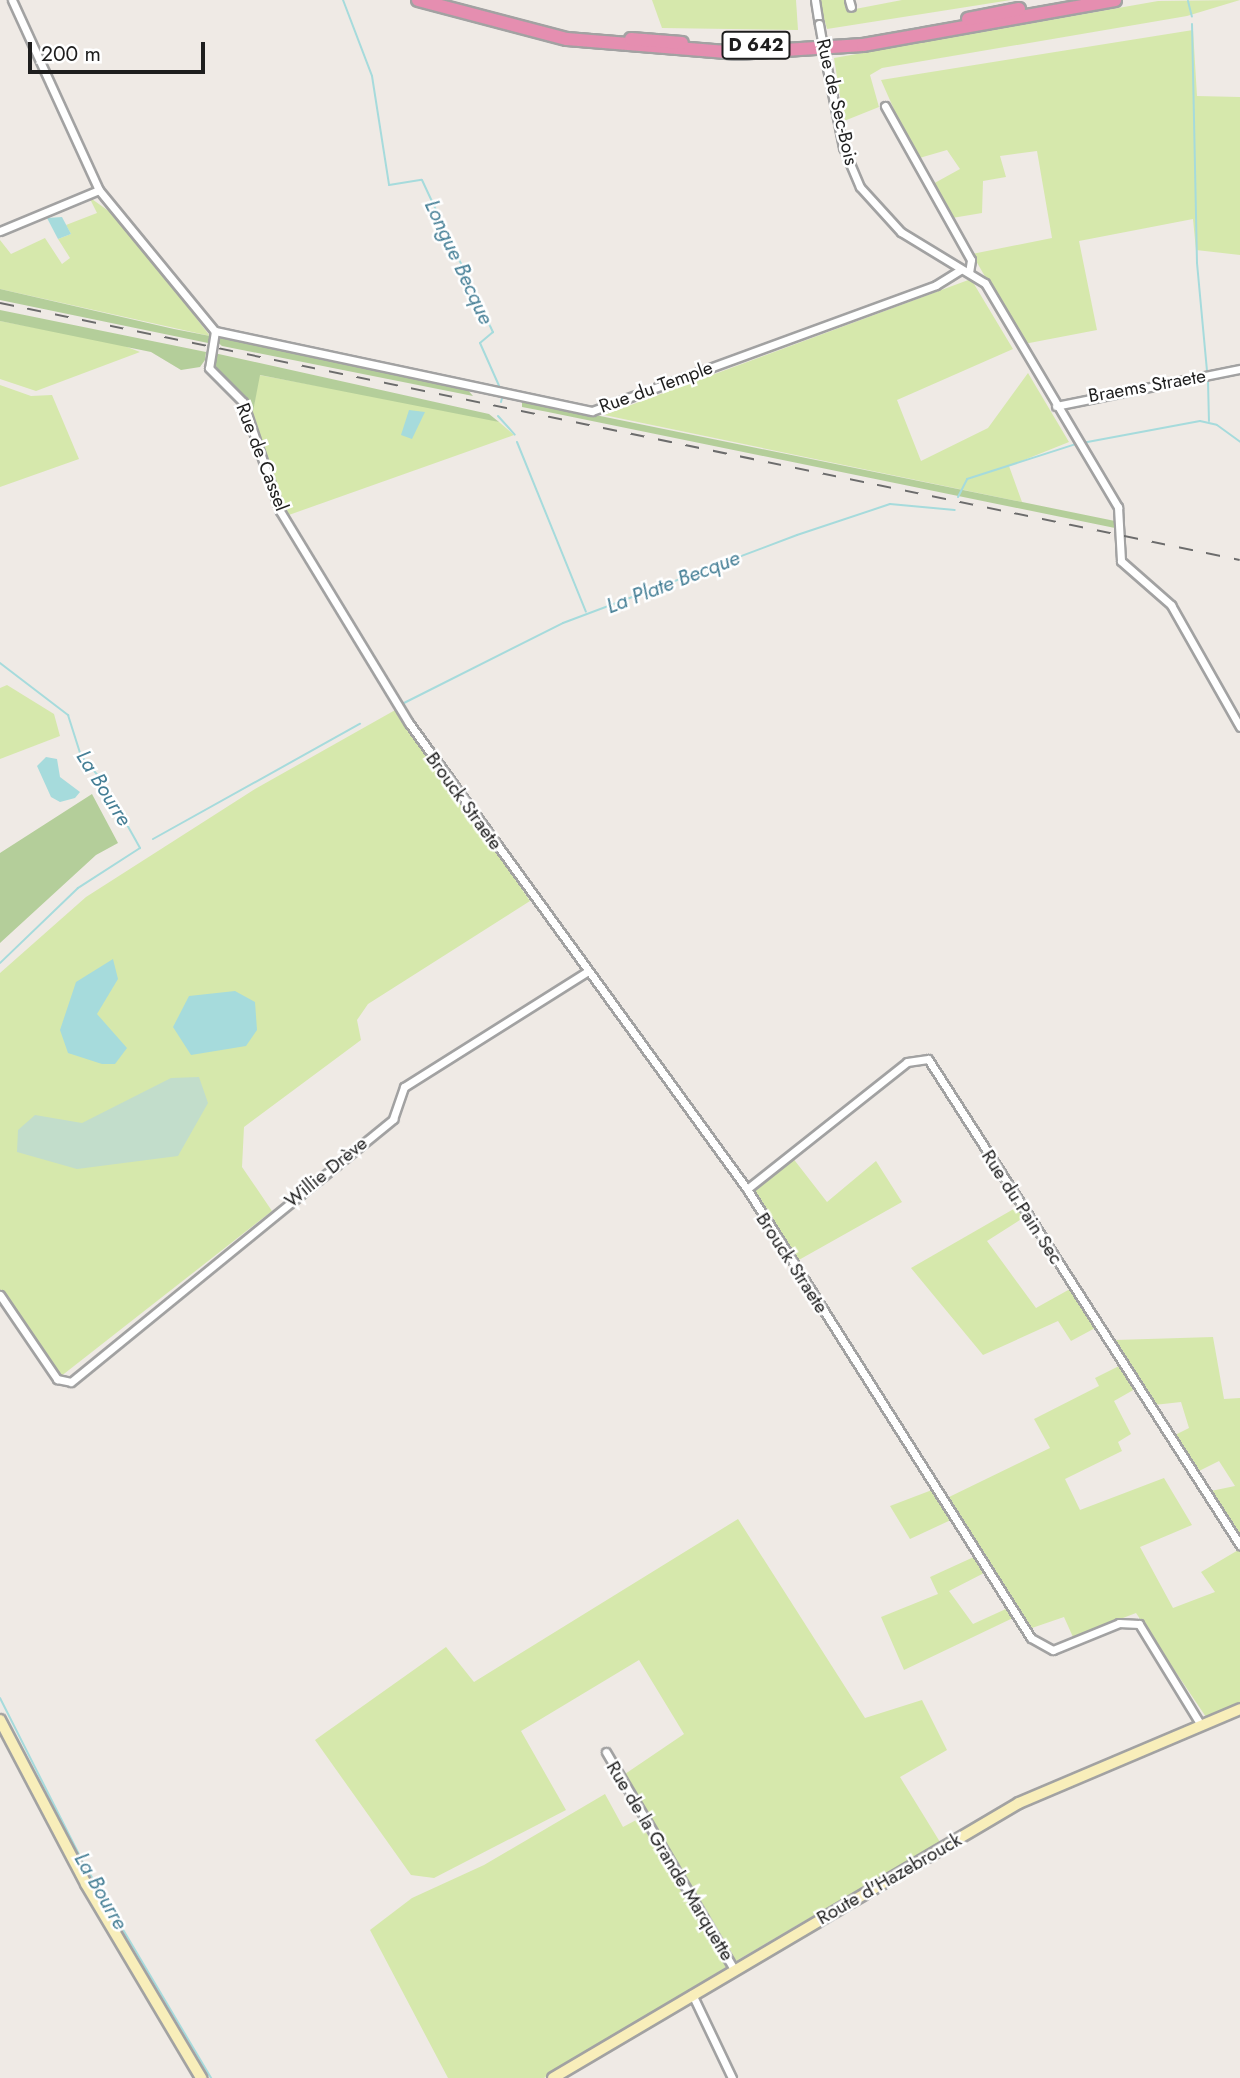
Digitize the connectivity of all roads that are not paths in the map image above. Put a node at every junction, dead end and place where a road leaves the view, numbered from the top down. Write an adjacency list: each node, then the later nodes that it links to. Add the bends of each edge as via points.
1 (12, 0): 8 (street)
2 (418, 0): 6 (highway, D 642, via 555,37 726,53 863,45)
3 (445, 0): 5 (highway, D 642, via 581,33 741,45 876,35)
4 (815, 0): 10 (street, Rue de Sec-Bois, bridge, via 845,154 867,197 901,232)
5 (1068, 0)
6 (1115, 0)
7 (884, 106): 11 (street, via 971,260)
8 (99, 190): 9 (street); 12 (street)
9 (0, 231)
10 (960, 270): 11 (street, Rue de Sec-Bois); 12 (street, Rue du Temple, via 936,285 592,411)
11 (969, 272): 14 (street, via 985,283)
12 (215, 331): 15 (street, Rue de Cassel, via 209,368 245,406 280,511)
13 (1240, 369): 14 (street, Braems Straete)
14 (1056, 406): 16 (street, via 1121,514 1121,561 1171,605)
15 (398, 706): 17 (street, Brouck Straete)
16 (1240, 727)
17 (588, 971): 18 (street, Brouck Straete); 19 (street, Willie Drève, via 404,1087 395,1117 64,1384)
18 (747, 1189): 20 (street, Rue du Pain Sec, via 907,1062 928,1059); 23 (street, Brouck Straete, via 1032,1641 1053,1650 1122,1622 1139,1624)
19 (0, 1295)
20 (1240, 1545)
21 (1240, 1709): 23 (street, Route d'Hazebrouck)
22 (0, 1720): 27 (street, via 86,1884)
23 (1200, 1725): 25 (street, Route d'Hazebrouck, via 1019,1803)
24 (606, 1752): 25 (street, Rue de la Grande Marquette)
25 (734, 1969): 26 (street, Route d'Hazebrouck)
26 (692, 1994): 28 (street, Route d'Hazebrouck); 29 (street)
27 (201, 2078)
28 (553, 2078)
29 (732, 2078)

